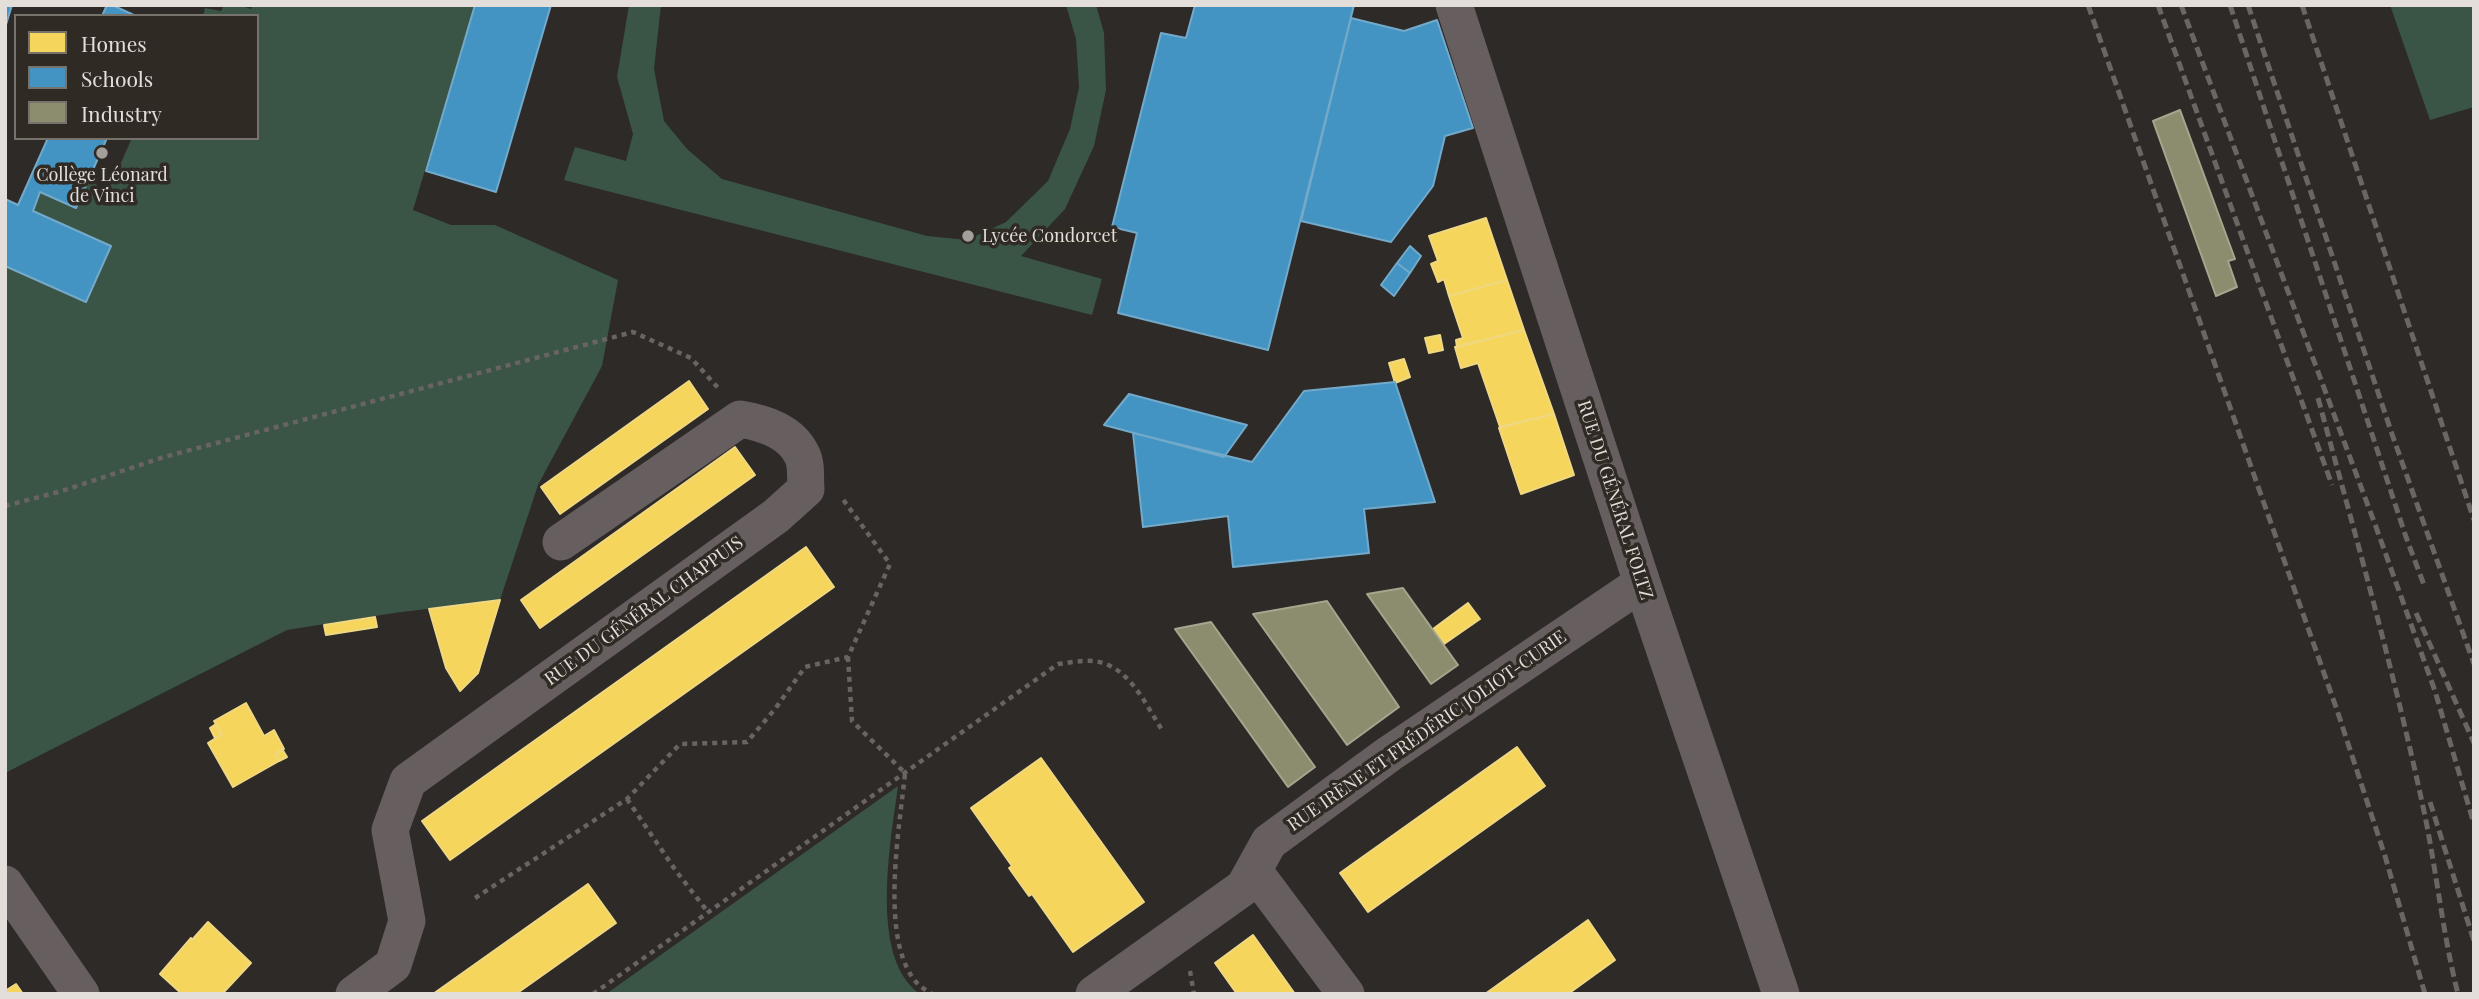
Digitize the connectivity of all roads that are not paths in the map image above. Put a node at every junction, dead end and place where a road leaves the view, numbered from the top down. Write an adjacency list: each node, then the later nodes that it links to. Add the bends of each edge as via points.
1 (1454, 5): 3 (street, RUE DU GÉNÉRAL FOLTZ)
2 (561, 542): 7 (street, RUE DU GÉNÉRAL CHAPPUIS, via 740,419 763,423 790,438 804,457 806,489 776,516 408,781 390,830 407,921 393,965)
3 (1642, 583): 4 (street, RUE IRÈNE ET FRÉDÉRIC JOLIOT-CURIE, via 1388,754 1269,842); 10 (street, RUE DU GÉNÉRAL FOLTZ)
4 (1254, 871): 8 (street, RUE IRÈNE ET FRÉDÉRIC JOLIOT-CURIE, via 1244,887); 9 (street)
5 (5, 884): 6 (street)
6 (81, 994)
7 (354, 994)
8 (1094, 994)
9 (1346, 994)
10 (1781, 994)

